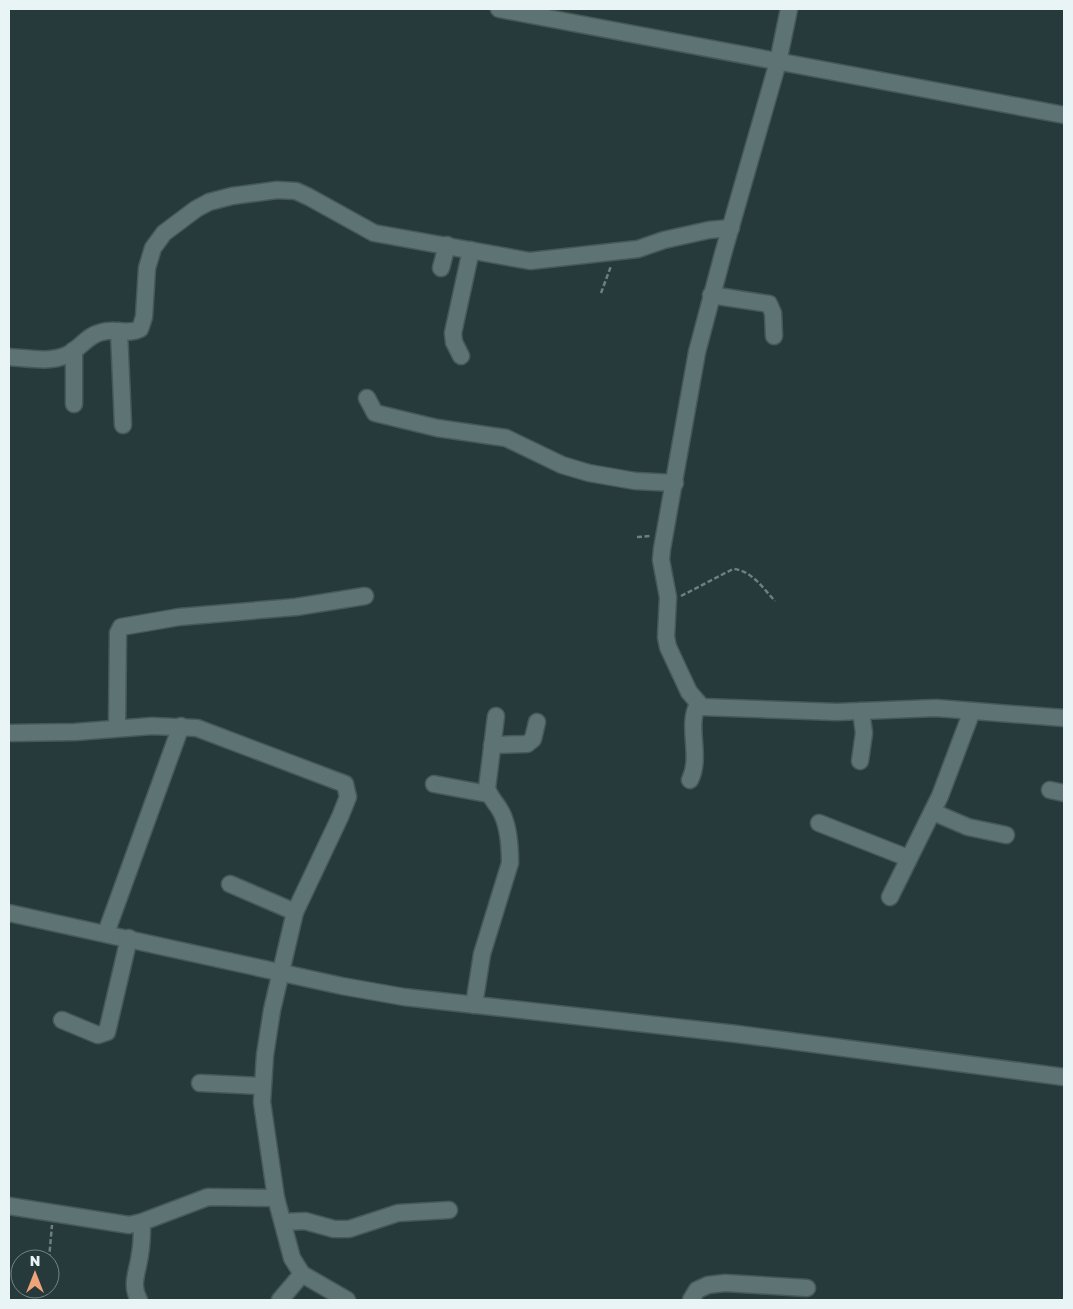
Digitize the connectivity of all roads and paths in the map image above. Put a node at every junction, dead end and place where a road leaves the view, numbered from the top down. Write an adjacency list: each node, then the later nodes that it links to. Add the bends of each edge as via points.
1 (499, 9): 3 (street)
2 (789, 9): 3 (street)
3 (778, 62): 4 (street); 5 (street)
4 (1064, 115)
5 (731, 228): 8 (street); 11 (street)
6 (447, 245): 7 (street); 9 (street); 12 (street, via 374,233 296,191 277,190 209,202 164,233 153,248 147,268 142,325 137,331)
7 (471, 250): 8 (street, via 530,261); 15 (street, via 453,332)
8 (613, 252): 10 (path)
9 (441, 268)
10 (601, 293)
11 (711, 295): 13 (street, via 769,304 773,313); 20 (street, via 689,392)
12 (119, 331): 14 (street, via 92,335); 19 (street)
13 (774, 336)
14 (74, 350): 16 (street, via 56,358); 18 (street)
15 (461, 356)
16 (9, 357)
17 (367, 398): 20 (street, via 376,413 384,416 437,428 500,436 589,473 635,481)
18 (74, 404)
19 (123, 425)
20 (675, 483): 22 (street, via 661,560)
21 (365, 596): 31 (street, via 296,607 163,619 121,627 118,633)
22 (668, 601): 23 (path, via 733,568 753,577); 24 (street, via 668,647)
23 (775, 601)
24 (698, 704): 25 (street, via 708,708); 35 (street, via 694,716 695,766)
25 (861, 711): 26 (street, via 909,708); 34 (street, via 864,733)
26 (972, 711): 28 (street); 38 (street)
27 (496, 716): 33 (street)
28 (1064, 718)
29 (537, 722): 33 (street, via 533,739 527,744)
30 (181, 726): 31 (street); 44 (street, via 211,731 345,784 348,797); 46 (street)
31 (117, 728): 32 (street)
32 (9, 734)
33 (492, 745): 37 (street)
34 (860, 761)
35 (690, 780)
36 (434, 784): 37 (street)
37 (488, 794): 49 (street, via 503,814 510,863 482,954)
38 (933, 812): 40 (street, via 968,827); 41 (street)
39 (819, 823): 41 (street)
40 (1006, 835)
41 (908, 858): 43 (street)
42 (230, 884): 44 (street)
43 (890, 897)
44 (294, 912): 48 (street)
45 (9, 913): 46 (street)
46 (106, 933): 47 (street)
47 (129, 938): 48 (street); 50 (street, via 105,1034 98,1035)
48 (281, 971): 49 (street, via 368,991); 53 (street, via 272,1010)
49 (474, 1004): 51 (street, via 737,1034)
50 (62, 1020)
51 (1064, 1077)
52 (200, 1083): 53 (street)
53 (262, 1086): 54 (street)
54 (276, 1198): 58 (street, via 208,1198); 59 (street)
55 (9, 1206): 57 (street)
56 (449, 1210): 59 (street, via 398,1213 349,1229 334,1229 305,1221)
57 (54, 1214): 58 (street, via 120,1225); 60 (path)
58 (142, 1222): 63 (street, via 140,1256 134,1282)
59 (283, 1222): 61 (street, via 292,1258)
60 (50, 1249)
61 (302, 1274): 64 (street); 65 (street)
62 (807, 1288): 66 (street, via 715,1284 697,1290)
63 (139, 1300)
64 (280, 1300)
65 (347, 1300)
66 (691, 1300)

